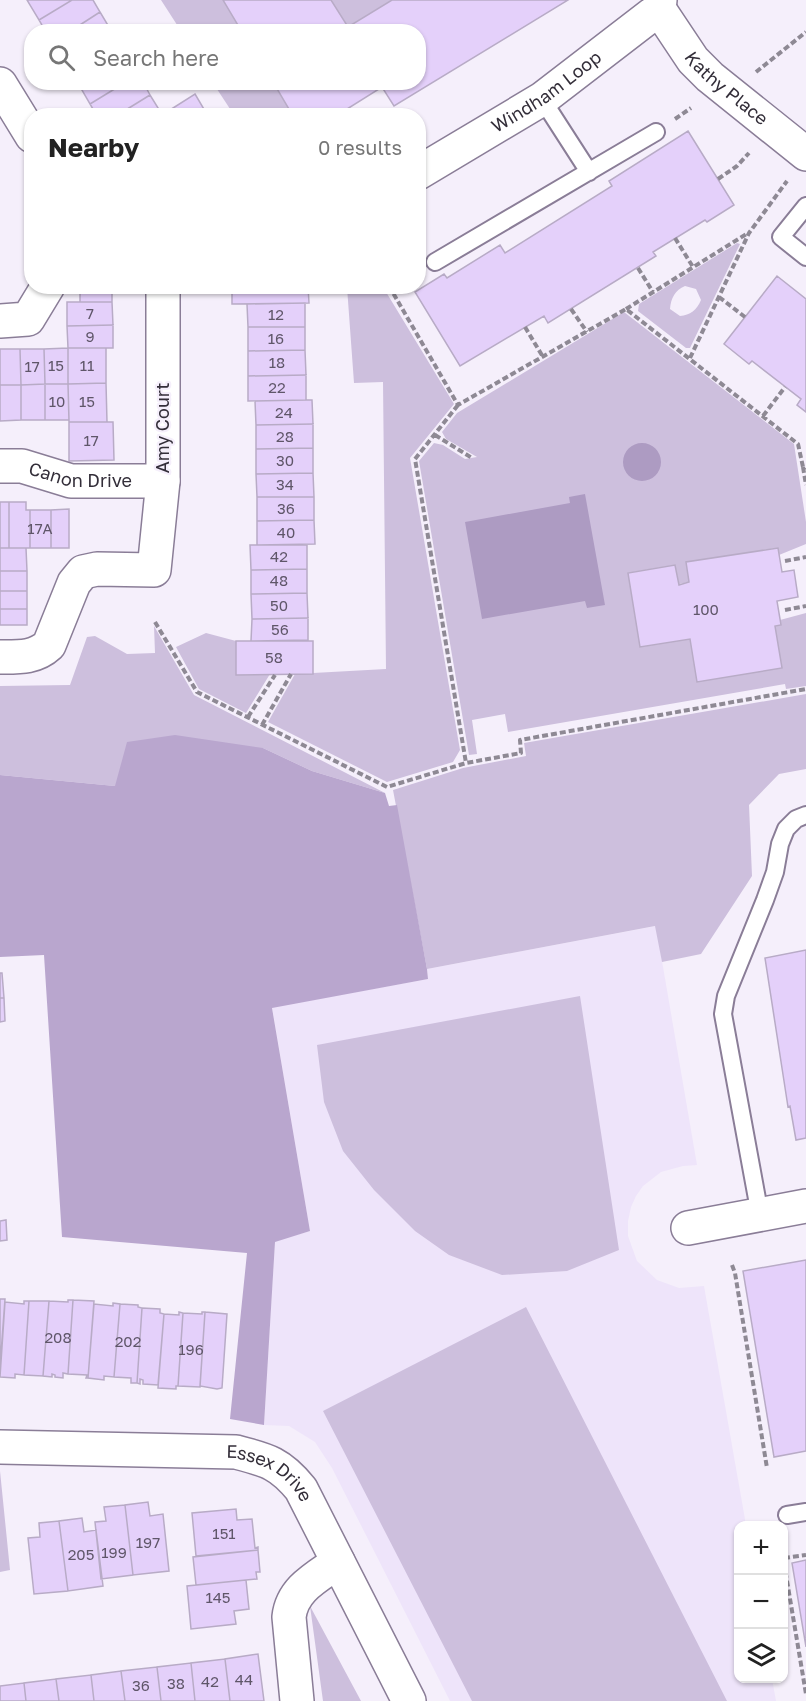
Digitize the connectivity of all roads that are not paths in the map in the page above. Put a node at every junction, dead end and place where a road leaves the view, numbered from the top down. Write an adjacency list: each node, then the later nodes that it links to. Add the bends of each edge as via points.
1 (660, 5): 3 (street, Windham Loop); 6 (street, Kathy Place, via 693,60 710,78)
2 (0, 84): 4 (street)
3 (542, 99): 7 (street, Windham Loop); 8 (lane)
4 (24, 123)
5 (661, 128): 8 (lane)
6 (806, 154)
7 (426, 169)
8 (589, 172): 11 (lane)
9 (806, 206): 10 (lane, via 781,237)
10 (806, 257)
11 (435, 262)
12 (43, 294): 14 (street, via 28,319)
13 (163, 294): 16 (street, Amy Court)
14 (0, 321)
15 (0, 466): 16 (street, Canon Drive, via 22,466 71,481)
16 (163, 481): 17 (street, Amy Court, via 154,570 83,572 74,583 49,645 31,656)
17 (0, 657)
18 (806, 815): 20 (lane, via 786,829 775,872 724,1005)
19 (806, 1206): 20 (street)
20 (760, 1215): 21 (street)
21 (688, 1228)
22 (0, 1447): 25 (street, Essex Drive, via 236,1452 268,1461 301,1489)
23 (806, 1512): 24 (lane)
24 (787, 1515)
25 (338, 1562): 26 (street, via 302,1588 291,1605); 27 (street, Essex Drive)
26 (297, 1701)
27 (409, 1701)

